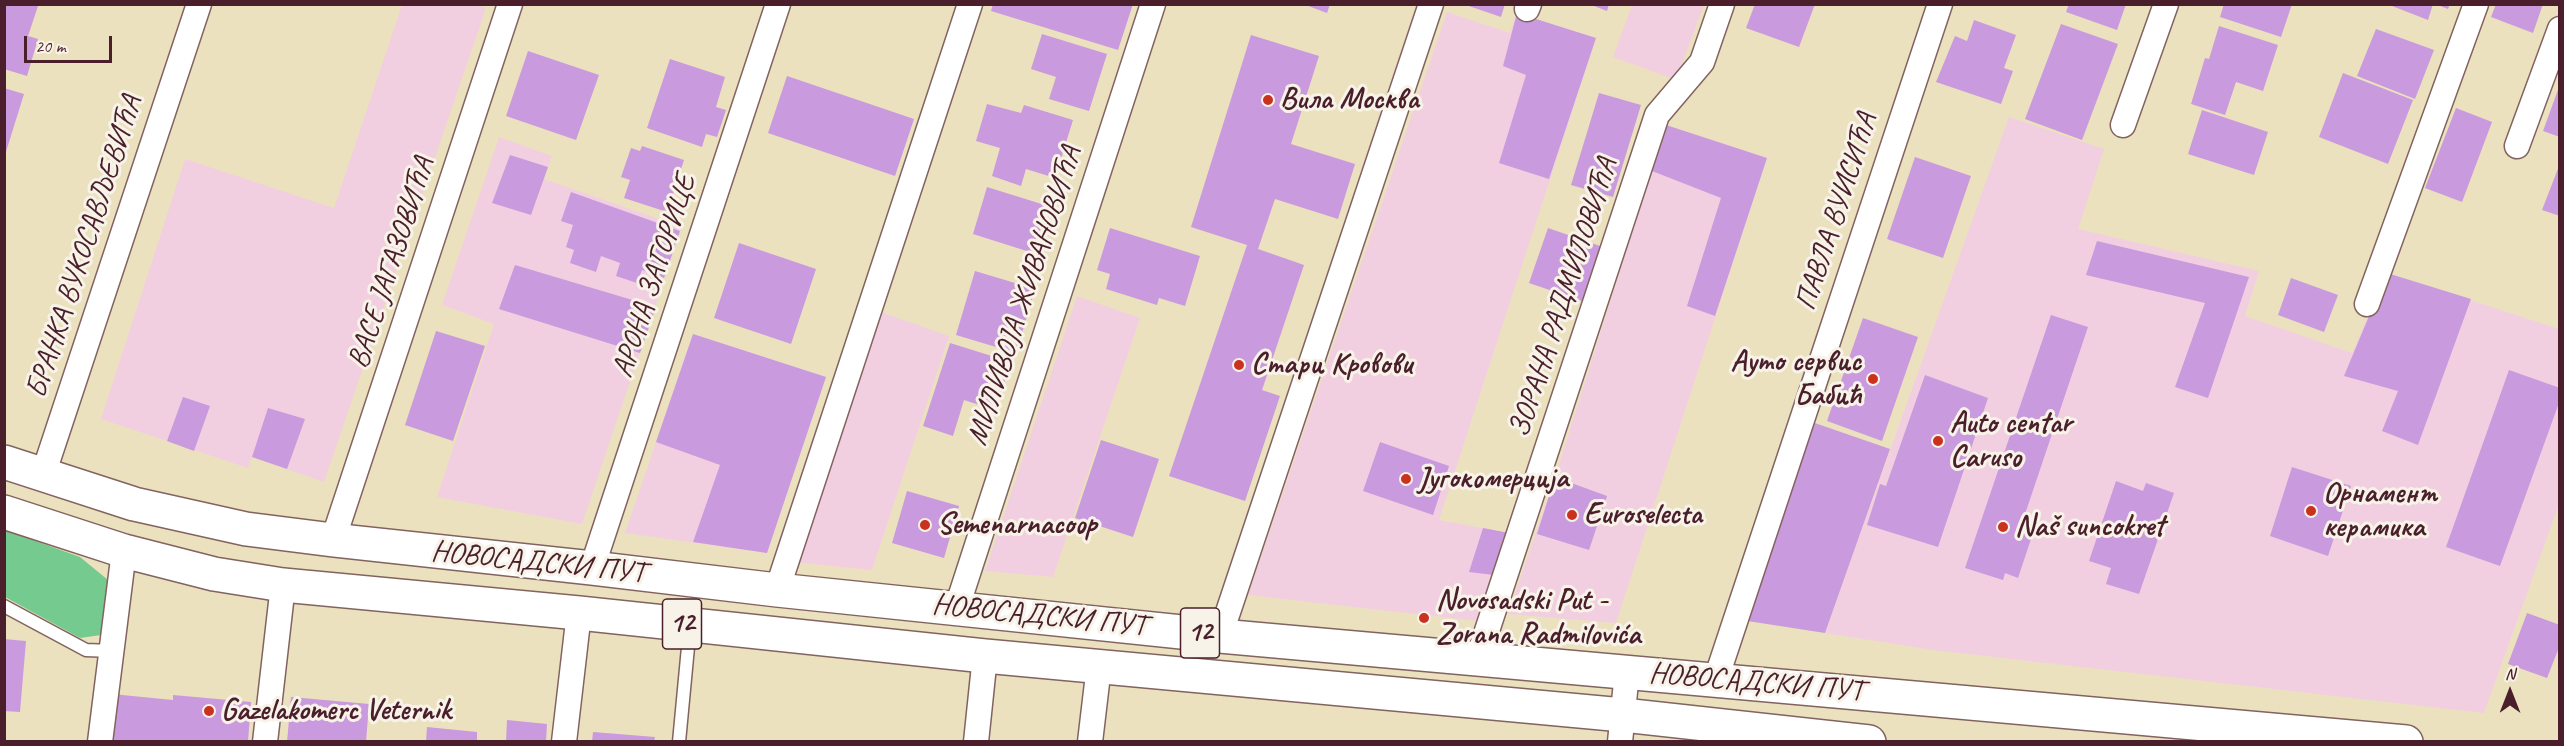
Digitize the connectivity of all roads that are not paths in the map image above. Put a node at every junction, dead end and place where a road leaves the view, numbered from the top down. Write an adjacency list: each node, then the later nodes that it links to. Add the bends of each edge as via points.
1 (199, 4): 16 (street, БРАНКА ВУКОСАВЉЕВИЋА)
2 (510, 4): 18 (street, ВАСЕ ЈАГАЗОВИЋА)
3 (778, 4): 20 (street, АРОНА ЗАГОРИЦЕ)
4 (970, 4): 22 (street)
5 (1154, 4): 24 (street, МИЛИВОЈА ЖИВАНОВИЋА)
6 (1431, 4): 27 (street)
7 (1722, 4): 30 (street, ЗОРАНА РАДМИЛОВИЋА, via 1702,62 1657,115)
8 (1940, 4): 33 (street, ПАВЛА ВУИСИЋА)
9 (2166, 4): 12 (street)
10 (2476, 4): 14 (street)
11 (2559, 29): 13 (street)
12 (2124, 125)
13 (2517, 146)
14 (2367, 304)
15 (4, 462): 16 (main road, НОВОСАДСКИ ПУТ / 12)
16 (43, 475): 18 (main road, НОВОСАДСКИ ПУТ / 12, via 145,507 246,529)
17 (4, 512): 19 (main road, НОВОСАДСКИ ПУТ / 12)
18 (333, 540): 20 (main road, НОВОСАДСКИ ПУТ / 12)
19 (124, 551): 21 (main road, НОВОСАДСКИ ПУТ / 12, via 214,574); 28 (street)
20 (592, 568): 22 (main road, НОВОСАДСКИ ПУТ / 12)
21 (283, 585): 25 (main road, НОВОСАДСКИ ПУТ / 12); 36 (street)
22 (777, 590): 24 (main road, НОВОСАДСКИ ПУТ / 12)
23 (4, 606): 28 (lane, via 86,650)
24 (957, 607): 27 (main road, НОВОСАДСКИ ПУТ / 12)
25 (579, 613): 26 (main road, НОВОСАДСКИ ПУТ / 12); 37 (street)
26 (690, 625): 29 (main road, НОВОСАДСКИ ПУТ / 12); 38 (lane)
27 (1220, 636): 30 (main road, НОВОСАДСКИ ПУТ / 12)
28 (111, 651): 35 (street)
29 (985, 656): 31 (main road, НОВОСАДСКИ ПУТ / 12); 39 (street)
30 (1478, 658): 32 (main road, НОВОСАДСКИ ПУТ / 12)
31 (1099, 666): 34 (main road, НОВОСАДСКИ ПУТ / 12); 40 (street)
32 (1627, 672): 33 (main road, НОВОСАДСКИ ПУТ / 12); 34 (street)
33 (1716, 679): 42 (main road, НОВОСАДСКИ ПУТ / 12)
34 (1621, 728): 41 (main road, НОВОСАДСКИ ПУТ / 12)
35 (100, 741)
36 (265, 741)
37 (564, 741)
38 (679, 741)
39 (976, 741)
40 (1090, 741)
41 (1869, 741)
42 (2406, 741)

